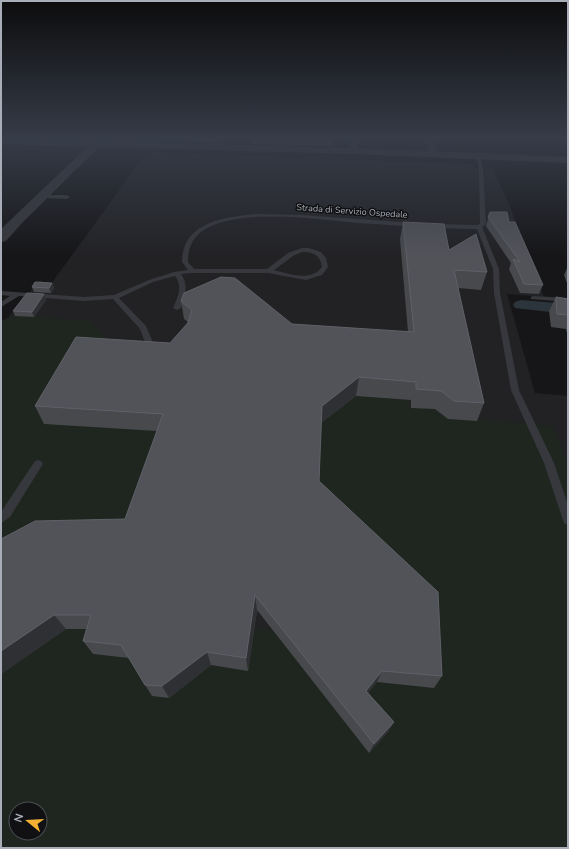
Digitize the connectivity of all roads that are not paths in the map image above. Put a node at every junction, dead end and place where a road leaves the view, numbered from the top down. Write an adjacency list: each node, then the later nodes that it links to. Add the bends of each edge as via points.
1 (63, 177): 3 (street)
2 (481, 177): 6 (lane, via 483,224)
3 (43, 196): 4 (lane); 5 (street)
4 (67, 197)
5 (16, 221): 7 (street); 8 (street)
6 (479, 228): 9 (lane, Strada di Servizio Ospedale, via 300,216 246,215 208,226 194,235 185,254 185,262); 22 (lane, via 496,268 497,293 515,390 549,463)
7 (1, 229)
8 (1, 238)
9 (192, 271): 10 (lane); 11 (lane)
10 (268, 271): 10 (lane, via 306,278 320,274 325,267 320,254 309,250 297,250)
11 (176, 273): 14 (lane); 18 (lane, via 183,284)
12 (1, 294): 13 (lane)
13 (16, 295): 14 (lane, via 84,299); 17 (lane)
14 (115, 297): 19 (lane, via 143,328)
15 (533, 298): 16 (lane)
16 (568, 300)
17 (1, 305)
18 (177, 308)
19 (150, 346)
20 (38, 464): 21 (lane)
21 (1, 518)
22 (568, 520)

